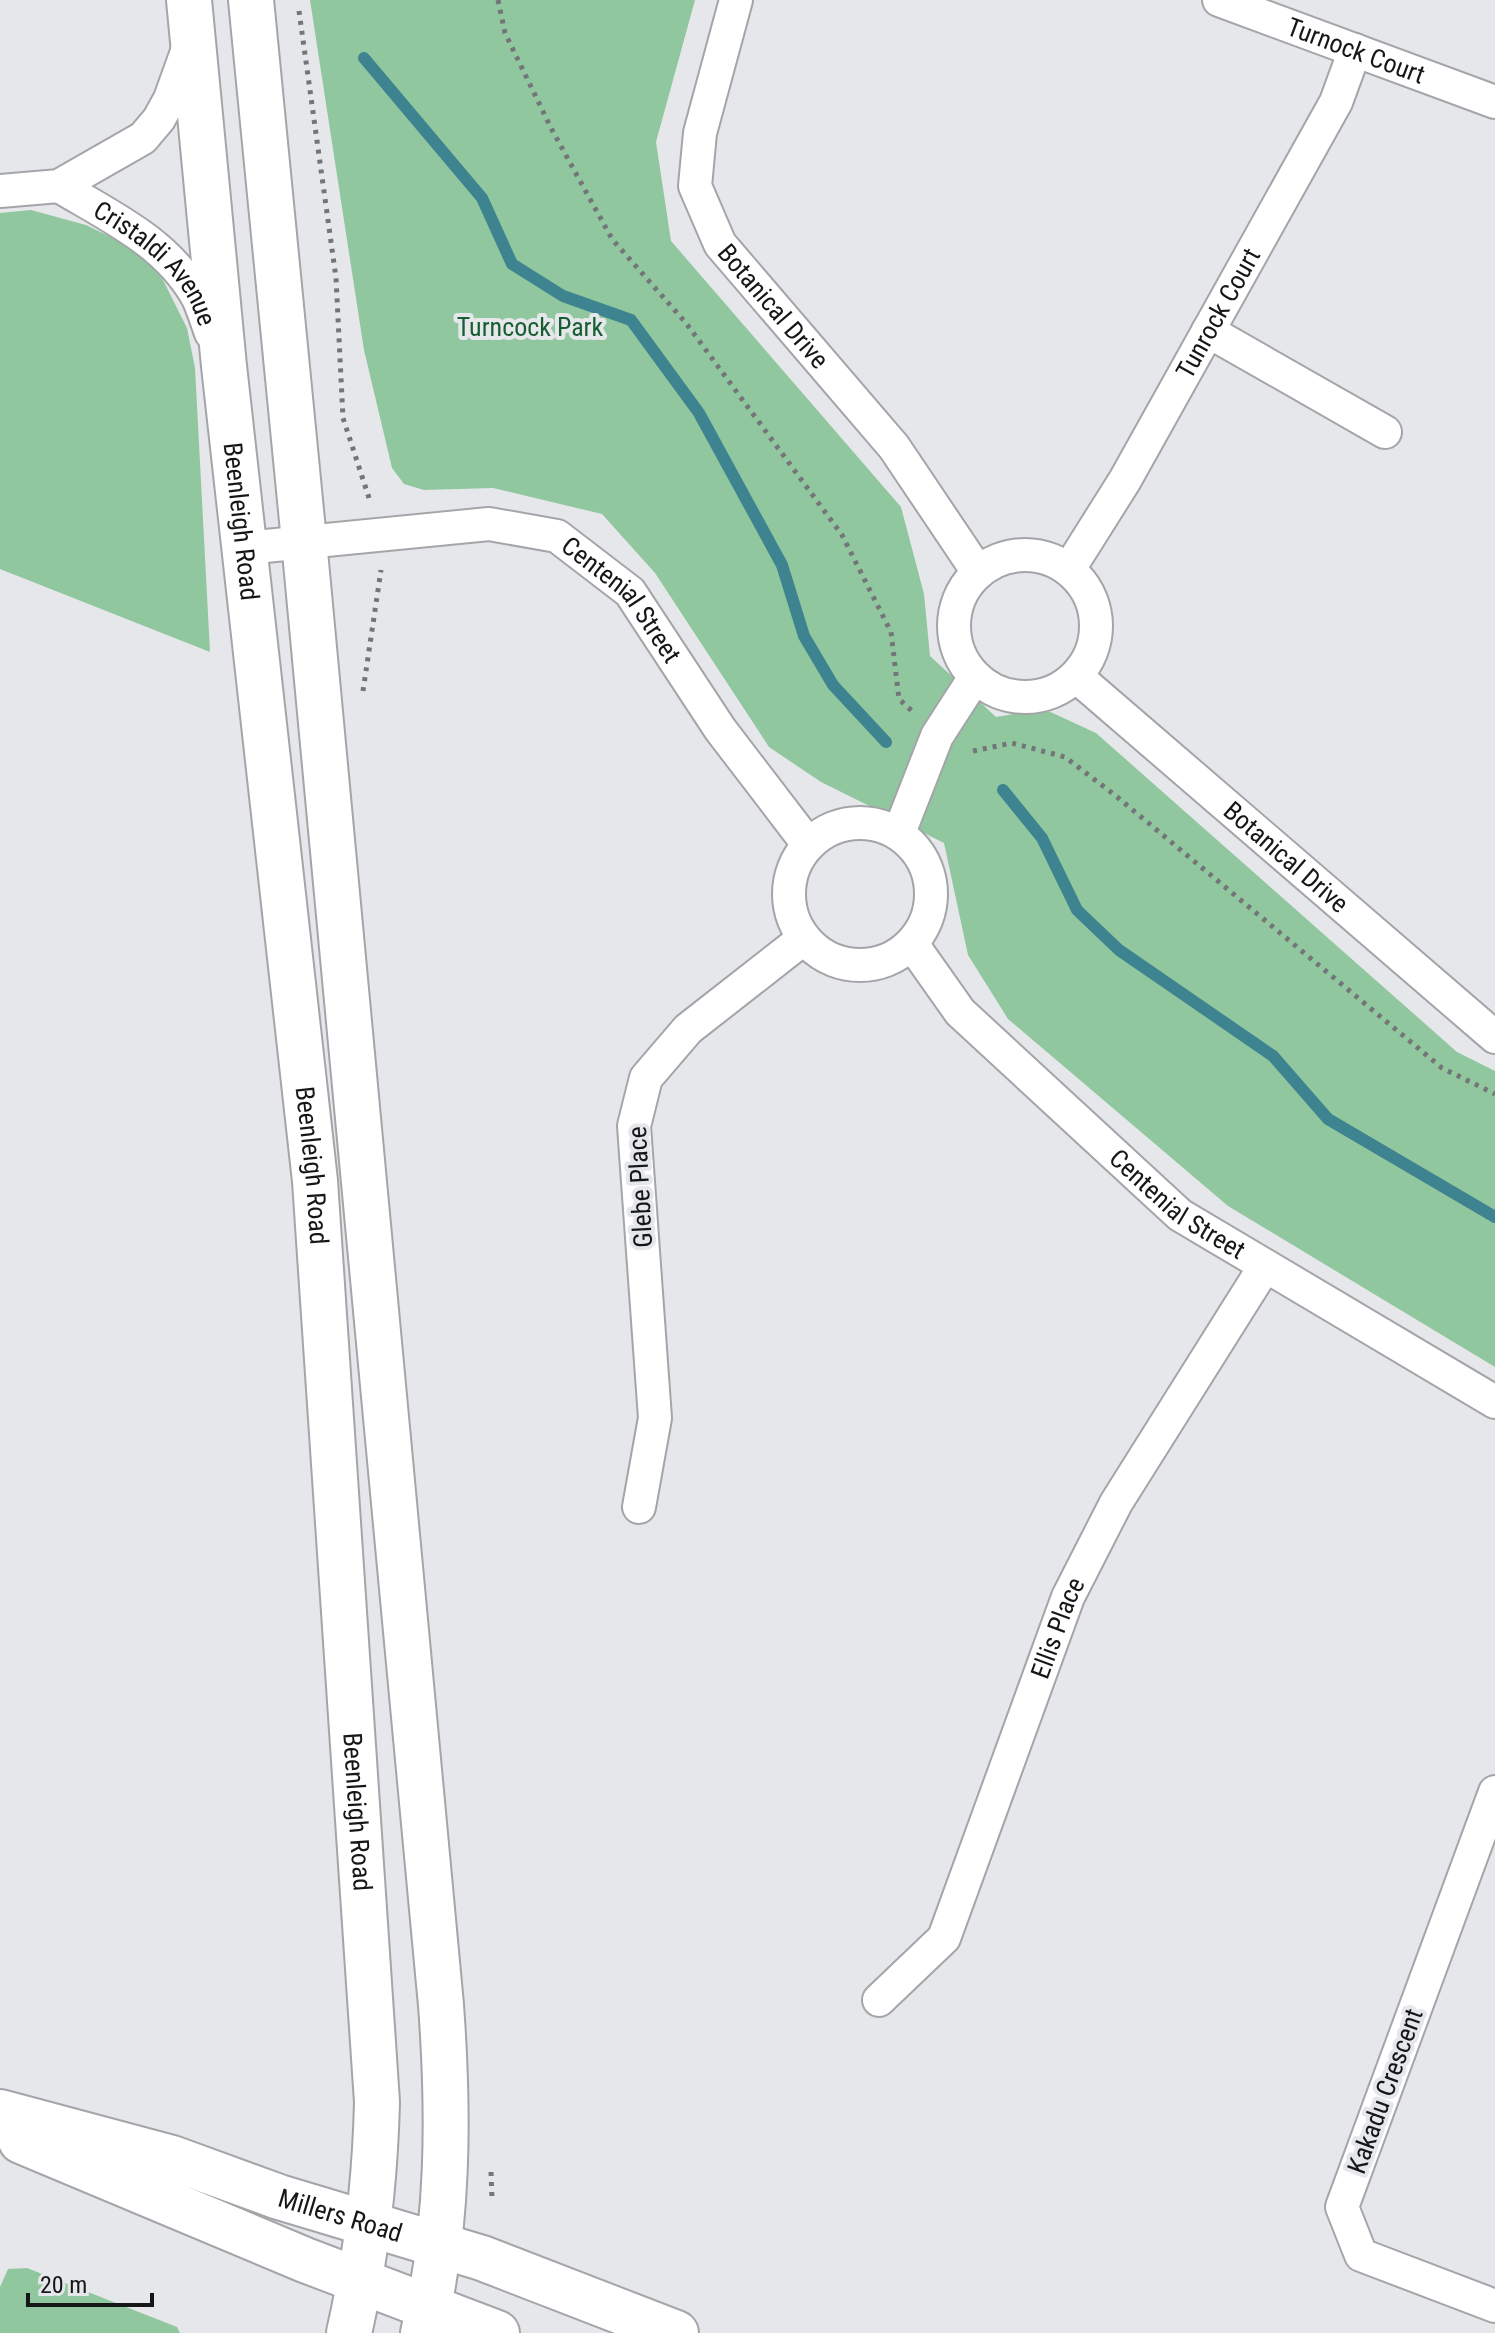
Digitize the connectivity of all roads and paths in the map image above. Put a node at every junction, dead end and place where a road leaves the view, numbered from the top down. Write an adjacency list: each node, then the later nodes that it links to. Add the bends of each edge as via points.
1 (251, 0): 13 (main road, Beenleigh Road)
2 (498, 0): 19 (path, via 505,33 612,239 686,323 842,535 891,632 899,699)
3 (736, 0): 16 (street, Botanical Drive, via 700,133 695,186 720,244 894,447)
4 (1219, 0): 6 (street, Turnock Court)
5 (191, 16): 8 (street, Cristaldi Avenue, via 183,66 159,119 143,138); 11 (main road, Beenleigh Road)
6 (1355, 50): 7 (street, Turnock Court); 10 (street, Tunrock Court, via 1336,102)
7 (1495, 102)
8 (59, 186): 9 (street, Cristaldi Avenue); 11 (street, Cristaldi Avenue, via 139,234 175,265 198,298)
9 (0, 191)
10 (1208, 331): 12 (street); 15 (street, Tunrock Court)
11 (224, 366): 14 (main road, Beenleigh Road)
12 (1385, 432)
13 (304, 541): 14 (street, Centenial Street); 21 (street, Centenial Street, via 489,524 557,536 630,592 720,729); 34 (main road, Beenleigh Road, via 441,2005 447,2108)
14 (245, 548): 33 (main road, Beenleigh Road, via 315,1181 377,2102)
15 (1069, 569): 16 (street, via 1043,556 1018,554); 18 (street, via 1086,587 1097,634)
16 (978, 572): 17 (street, via 961,595 954,619 960,657)
17 (975, 677): 18 (street, via 1002,694 1027,698 1056,691); 19 (street)
18 (1077, 677): 24 (street, Botanical Drive)
19 (937, 736): 20 (street); 25 (path, via 974,751 1012,743 1065,757 1442,1068)
20 (899, 833): 21 (street, via 851,822 828,829); 23 (street, via 917,850 929,875 932,899)
21 (808, 844): 22 (street, via 793,868 788,893)
22 (803, 939): 23 (street, via 835,962 860,966 891,959); 28 (street, Glebe Place, via 688,1029 646,1078 634,1126 655,1418)
23 (912, 944): 26 (street, Centenial Street, via 960,1012 1180,1215)
24 (1495, 1037)
25 (1495, 1094)
26 (1265, 1266): 27 (street, Centenial Street); 30 (street, Ellis Place, via 1116,1503 1068,1597 944,1938)
27 (1495, 1402)
28 (639, 1507)
29 (1495, 1792): 36 (street, Kakadu Crescent, via 1342,2207 1361,2255)
30 (879, 2000)
31 (0, 2112): 33 (main road, Millers Road, via 172,2158)
32 (0, 2132): 35 (main road, Millers Road)
33 (370, 2225): 34 (main road, Millers Road); 35 (main road, Beenleigh Road)
34 (438, 2245): 37 (main road, Beenleigh Road); 40 (main road, Millers Road)
35 (359, 2281): 37 (main road, Millers Road); 38 (main road, Beenleigh Road)
36 (1495, 2306)
37 (426, 2320): 39 (main road, Millers Road)
38 (349, 2333)
39 (497, 2333)
40 (676, 2333)

